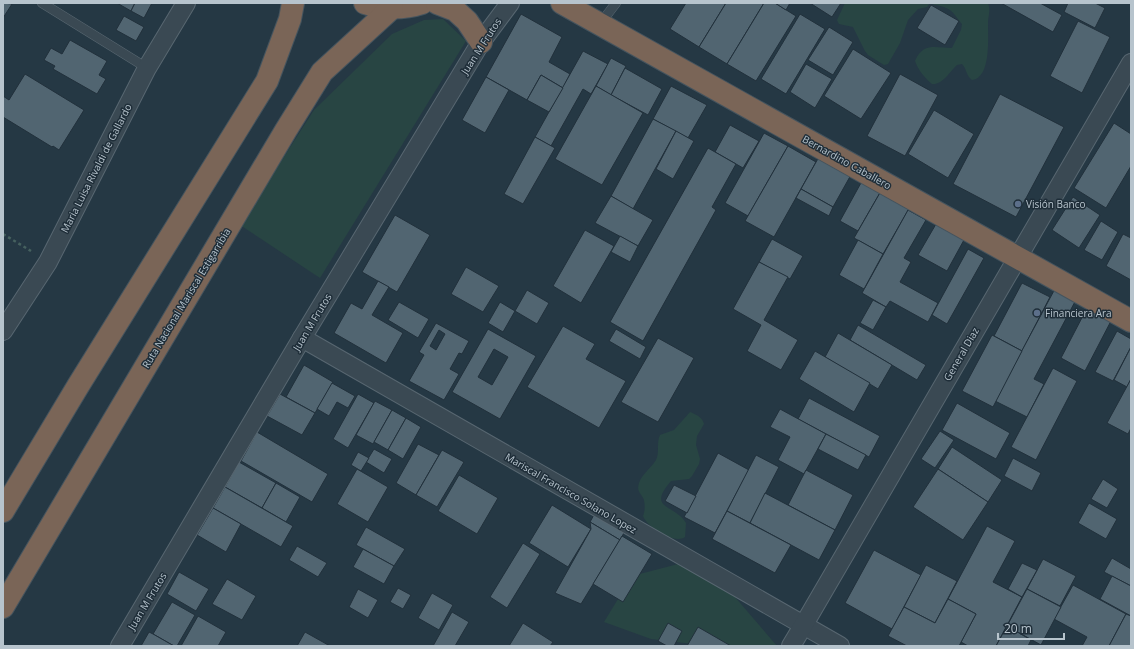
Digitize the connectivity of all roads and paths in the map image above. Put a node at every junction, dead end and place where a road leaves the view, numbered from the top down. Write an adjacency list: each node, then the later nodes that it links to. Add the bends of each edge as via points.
1 (42, 3): 14 (lane)
2 (186, 3): 14 (street, Maria Luisa Rivaldi de Gallardo)
3 (293, 3): 21 (highway, via 290,19 267,81)
4 (365, 3): 10 (highway)
5 (422, 3): 10 (highway)
6 (437, 3): 12 (highway, via 461,15)
7 (510, 3): 12 (street, Juan M Frutos)
8 (562, 3): 11 (highway, Bernardino Caballero)
9 (616, 3): 11 (lane)
10 (392, 8): 22 (highway, Ruta Nacional Mariscal Estigarribia, via 322,72)
11 (600, 24): 16 (highway, Bernardino Caballero)
12 (481, 42): 20 (street, Juan M Frutos)
13 (1131, 63): 16 (street, General Diaz)
14 (147, 68): 17 (street, Maria Luisa Rivaldi de Gallardo)
15 (3, 234): 17 (path)
16 (1017, 257): 18 (highway, Bernardino Caballero); 23 (street, General Diaz)
17 (48, 262): 19 (street, Maria Luisa Rivaldi de Gallardo)
18 (1131, 322)
19 (3, 331)
20 (302, 338): 23 (street, Mariscal Francisco Solano Lopez); 24 (street, Juan M Frutos)
21 (3, 511)
22 (3, 607)
23 (804, 626): 25 (street, General Diaz); 26 (street, Mariscal Francisco Solano Lopez)
24 (120, 646)
25 (790, 646)
26 (840, 646)

